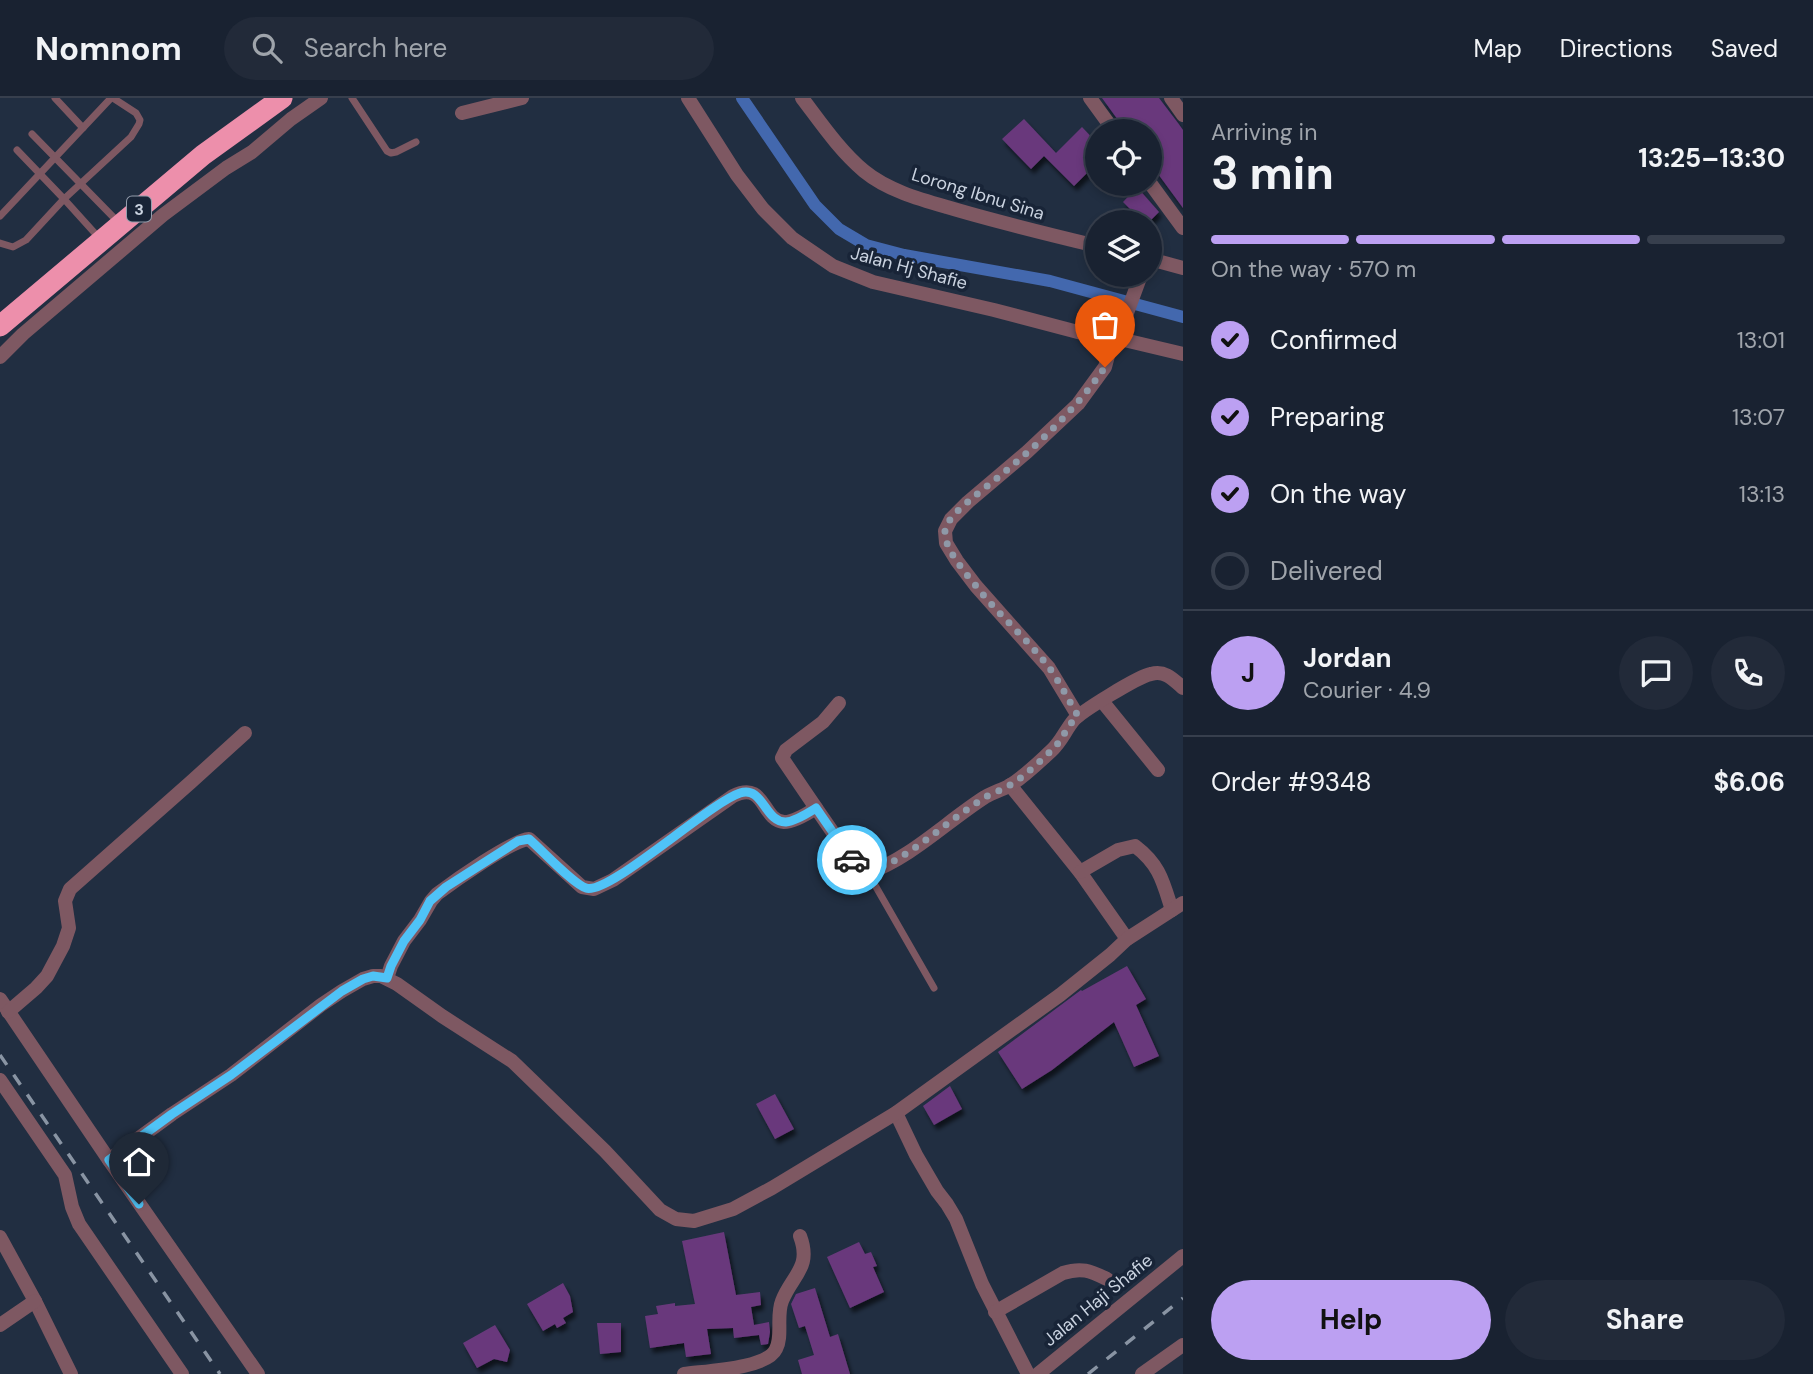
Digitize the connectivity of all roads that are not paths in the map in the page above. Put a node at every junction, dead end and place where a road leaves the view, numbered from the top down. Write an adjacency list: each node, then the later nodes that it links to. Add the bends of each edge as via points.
1 (55, 98): 15 (lane)
2 (112, 98): 15 (lane); 22 (lane, via 135,113 139,124 131,137)
3 (282, 98): 13 (highway, 3)
4 (321, 98): 17 (street)
5 (352, 98): 18 (lane, via 391,153)
6 (522, 98): 11 (street)
7 (688, 98): 35 (street, Jalan Hj Shafie, via 763,209 792,238 833,266 873,282)
8 (802, 98): 30 (street, Lorong Ibnu Sina, via 856,164 885,184 994,221)
9 (1090, 98): 14 (street)
10 (1171, 98): 12 (street)
11 (462, 113)
12 (1183, 115)
13 (251, 119): 17 (street); 27 (highway, 3)
14 (1105, 119)
15 (83, 128): 20 (lane)
16 (32, 134): 20 (lane)
17 (264, 141): 37 (street, via 163,215)
18 (416, 142)
19 (17, 150): 21 (lane)
20 (55, 157): 21 (lane); 22 (lane)
21 (39, 173): 24 (lane); 25 (lane)
22 (80, 183): 24 (lane); 27 (lane)
23 (1161, 196): 26 (street)
24 (64, 199): 28 (lane); 29 (lane, via 26,240 13,247)
25 (0, 216)
26 (1180, 220)
27 (121, 224): 28 (highway, 3)
28 (102, 240): 34 (highway, 3)
29 (0, 243)
30 (1085, 243)
31 (1162, 262): 32 (street)
32 (1183, 268)
33 (1137, 287): 35 (street)
34 (0, 326)
35 (1116, 340): 36 (street, Jalan Hj Shafie); 41 (street, via 1105,367 1078,404 968,502 945,531 957,561 1049,668)
36 (1183, 354)
37 (0, 357)
38 (1183, 688): 39 (street, via 1166,674 1150,674)
39 (1102, 701): 41 (street); 43 (street)
40 (839, 703): 45 (street, via 782,758)
41 (1078, 716): 44 (street, via 1060,742)
42 (244, 733): 52 (street, via 70,889 65,901 69,928 47,976 36,988)
43 (1158, 770)
44 (1010, 785): 46 (street); 47 (street)
45 (816, 808): 47 (street, via 856,866); 50 (street, via 779,821 752,792 742,792 594,889 582,887 538,846 524,839 430,901)
46 (1080, 872): 48 (street, via 1118,849 1135,846 1158,868); 49 (street)
47 (868, 873): 51 (lane)
48 (1177, 906): 49 (street)
49 (1127, 939): 54 (street, via 1060,995)
50 (387, 978): 54 (street, via 512,1061 660,1210 684,1221 733,1209); 55 (street, via 373,976 342,991)
51 (934, 988)
52 (4, 1005): 55 (street)
53 (0, 1080): 65 (street, via 65,1175 79,1224)
54 (896, 1113): 61 (street, via 956,1219)
55 (109, 1160): 66 (street)
56 (800, 1236): 67 (street, via 804,1258 782,1300 777,1349 761,1361)
57 (0, 1237): 60 (street)
58 (1183, 1256): 69 (street, Jalan Haji Shafie)
59 (1107, 1279): 61 (street, via 1074,1269)
60 (35, 1301): 62 (street); 64 (street)
61 (995, 1312): 68 (street)
62 (0, 1325)
63 (1183, 1345): 70 (street)
64 (71, 1374)
65 (182, 1374)
66 (258, 1374)
67 (684, 1374)
68 (1028, 1374)
69 (1038, 1374)
70 (1142, 1374)

